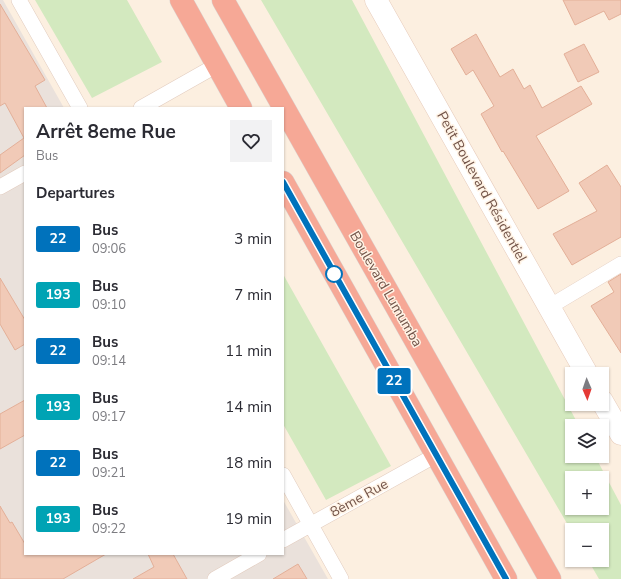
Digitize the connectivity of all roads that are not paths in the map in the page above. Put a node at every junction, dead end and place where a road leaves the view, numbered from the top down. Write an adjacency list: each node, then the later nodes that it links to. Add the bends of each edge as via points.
1 (19, 0): 6 (street)
2 (181, 0): 5 (highway)
3 (223, 0): 9 (highway, Boulevard Lumumba)
4 (376, 0): 15 (street, Petit Boulevard Résidentiel)
5 (217, 65): 7 (street); 8 (highway)
6 (79, 107)
7 (143, 107)
8 (240, 107)
9 (283, 107)
10 (284, 108): 27 (highway, Boulevard Lumumba)
11 (24, 174): 13 (street)
12 (284, 184): 19 (highway)
13 (0, 188)
14 (621, 264): 15 (street)
15 (549, 307): 16 (street, Petit Boulevard Résidentiel)
16 (583, 367)
17 (608, 411): 18 (street)
18 (621, 434)
19 (436, 455): 21 (street, 8ème Rue); 26 (highway)
20 (284, 477): 21 (street)
21 (310, 525): 22 (street, 8ème Rue); 25 (street)
22 (284, 539)
23 (257, 555): 24 (street)
24 (214, 579)
25 (341, 579)
26 (506, 579)
27 (550, 579)

